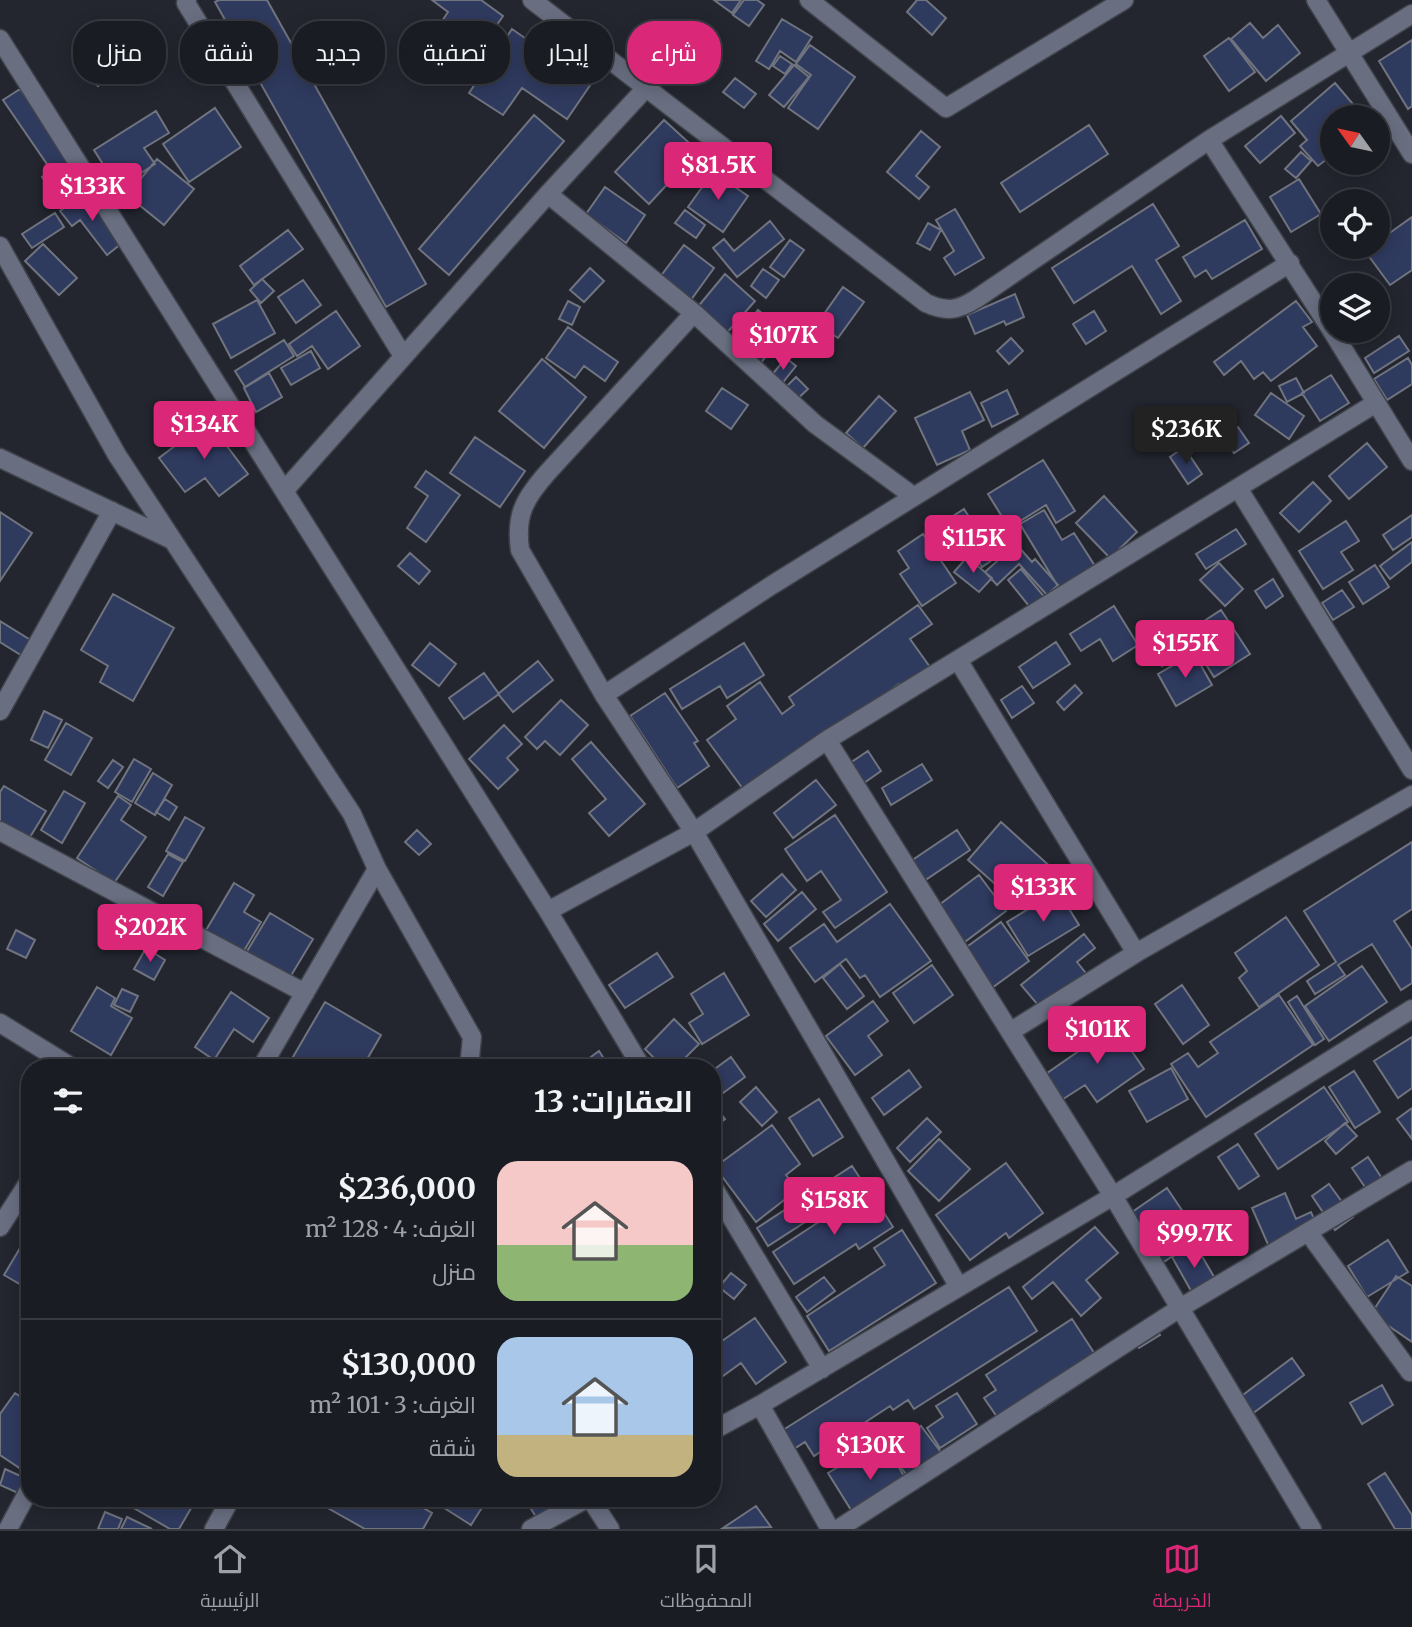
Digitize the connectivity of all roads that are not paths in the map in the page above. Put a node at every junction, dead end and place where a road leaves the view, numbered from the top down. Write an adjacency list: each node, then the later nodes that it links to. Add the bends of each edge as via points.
1 (187, 0): 18 (street)
2 (531, 0): 9 (street)
3 (809, 0): 4 (street, via 946,108)
4 (1124, 0)
5 (1316, 0): 8 (street)
6 (1412, 14): 8 (street)
7 (0, 40): 23 (street)
8 (1349, 54): 10 (street); 11 (street)
9 (645, 89): 10 (street, via 926,303 941,309 966,305); 12 (street)
10 (1209, 140): 14 (street)
11 (1412, 154)
12 (548, 194): 16 (street); 18 (street)
13 (0, 246): 26 (street, via 117,456)
14 (1290, 262): 15 (street); 24 (street)
15 (1320, 311)
16 (694, 313): 24 (street, via 815,424); 28 (street, via 537,484 520,515 520,550)
17 (1339, 343): 19 (street)
18 (403, 356): 23 (street)
19 (1376, 403): 21 (street); 22 (street)
20 (0, 458): 25 (street)
21 (1412, 461)
22 (1238, 488): 27 (street); 31 (street)
23 (284, 491): 36 (street)
24 (914, 496): 28 (street)
25 (112, 511): 26 (street); 29 (street)
26 (173, 541): 35 (street, via 352,814)
27 (958, 660): 30 (street); 37 (street)
28 (604, 695): 34 (street)
29 (0, 711)
30 (827, 740): 34 (street); 41 (street)
31 (1412, 771)
32 (1412, 796): 37 (street)
33 (0, 831): 38 (street)
34 (694, 832): 36 (street); 54 (street)
35 (377, 869): 38 (street); 42 (street)
36 (548, 911): 47 (street)
37 (1136, 953): 41 (street)
38 (305, 993): 44 (street)
39 (1412, 1009): 50 (street)
40 (0, 1023): 43 (street)
41 (1010, 1032): 50 (street)
42 (471, 1037): 45 (street); 46 (street)
43 (58, 1059)
44 (266, 1059)
45 (462, 1059)
46 (470, 1059)
47 (637, 1059)
48 (1412, 1170): 53 (street)
49 (21, 1194): 52 (street)
50 (1113, 1196): 54 (street); 55 (street)
51 (721, 1200): 56 (street)
52 (0, 1227)
53 (1308, 1232): 55 (street); 57 (street)
54 (959, 1287): 56 (street)
55 (1180, 1308): 69 (street); 70 (street)
56 (822, 1369): 58 (street)
57 (1410, 1372)
58 (760, 1405): 59 (street); 68 (street)
59 (721, 1426)
60 (21, 1505): 64 (street)
61 (226, 1507): 65 (street)
62 (572, 1507): 66 (street)
63 (595, 1507): 67 (street)
64 (8, 1529)
65 (214, 1529)
66 (531, 1529)
67 (610, 1529)
68 (830, 1529)
69 (838, 1529)
70 (1312, 1529)

